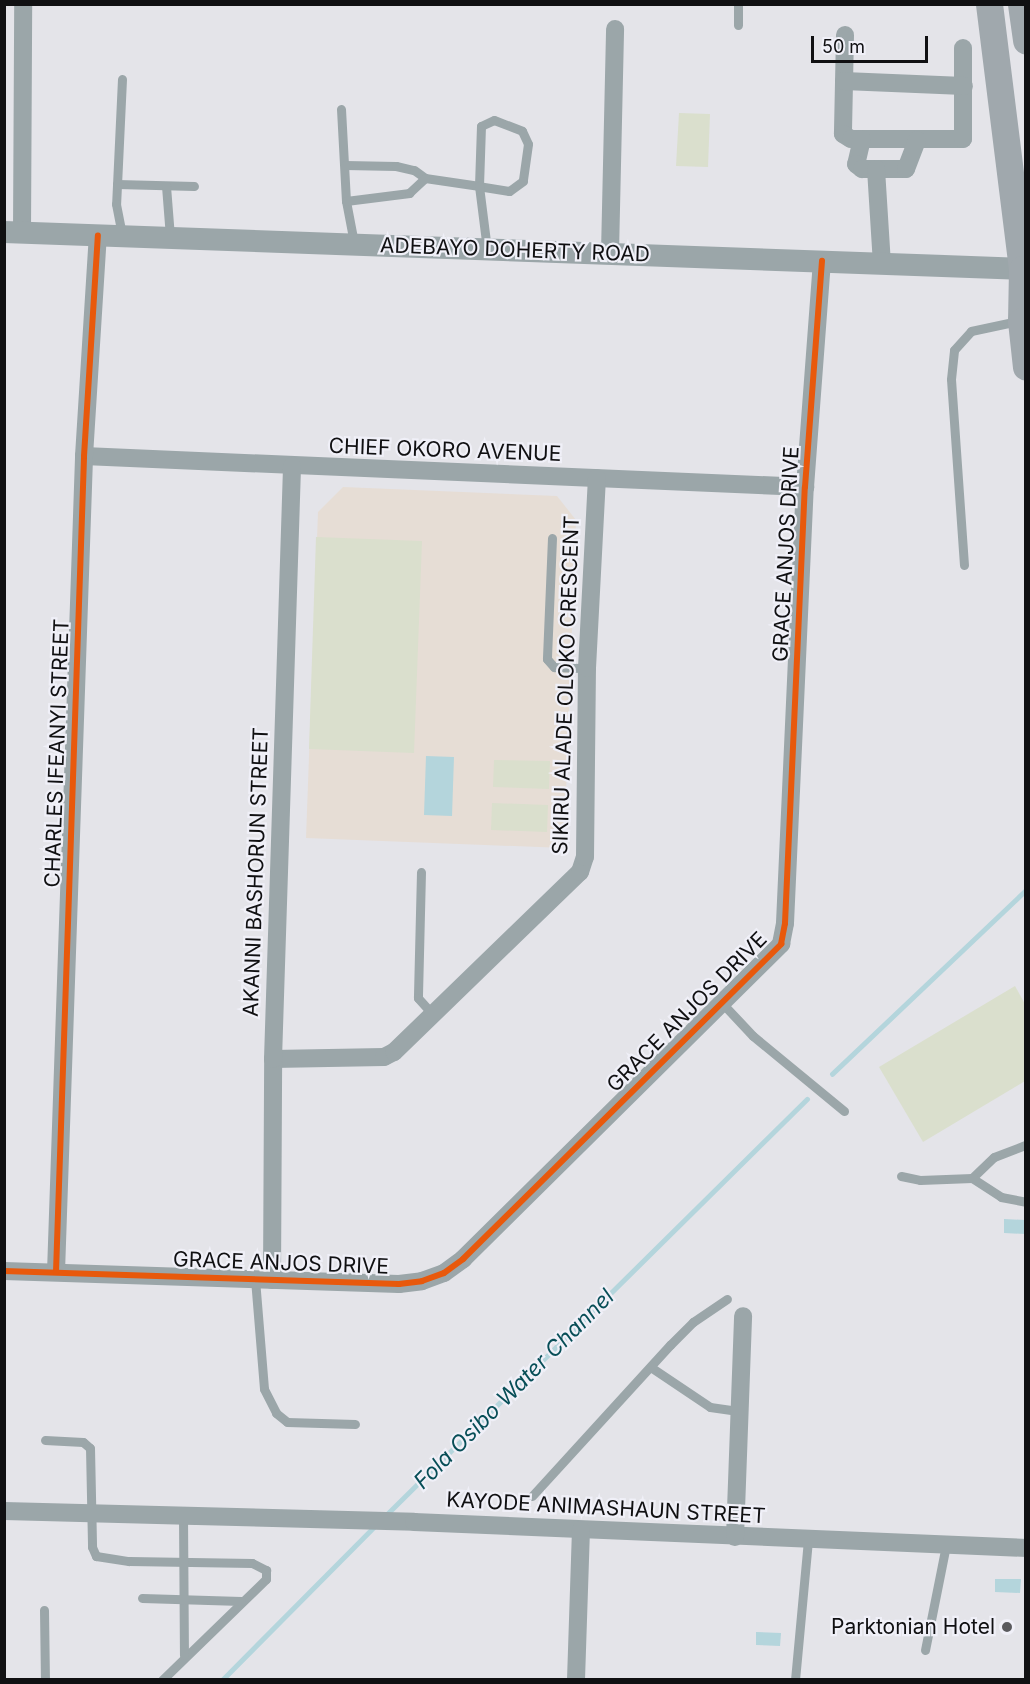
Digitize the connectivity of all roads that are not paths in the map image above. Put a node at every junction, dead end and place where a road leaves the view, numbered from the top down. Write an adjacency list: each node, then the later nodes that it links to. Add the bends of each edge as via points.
1 (738, 4): 5 (lane)
2 (989, 4): 33 (main road)
3 (1021, 4): 8 (main road)
4 (23, 5): 24 (street)
5 (738, 25)
6 (615, 29): 30 (street)
7 (845, 35): 11 (street)
8 (1026, 41)
9 (963, 48): 12 (street)
10 (122, 79): 19 (lane)
11 (844, 81): 12 (street); 14 (street, via 843,134)
12 (964, 86): 15 (street, via 963,139)
13 (342, 109): 16 (lane)
14 (862, 139): 15 (street); 17 (street, via 857,168)
15 (917, 140): 17 (street, via 906,169)
16 (345, 165): 18 (lane, via 396,166 414,170); 23 (lane)
17 (876, 169): 32 (street)
18 (425, 178): 22 (lane); 23 (lane, via 409,193)
19 (117, 184): 20 (lane); 26 (lane)
20 (166, 186): 21 (lane); 27 (lane)
21 (194, 186)
22 (479, 186): 22 (lane, via 481,126 494,120 522,131 528,154 523,181 508,191); 29 (lane)
23 (346, 201): 28 (lane)
24 (13, 232): 25 (street, ADEBAYO DOHERTY ROAD)
25 (98, 235): 26 (street, ADEBAYO DOHERTY ROAD); 36 (street, CHARLES IFEANYI STREET)
26 (122, 236): 27 (street, ADEBAYO DOHERTY ROAD)
27 (171, 238): 28 (street, ADEBAYO DOHERTY ROAD)
28 (354, 244): 29 (street, ADEBAYO DOHERTY ROAD)
29 (487, 249): 30 (street, ADEBAYO DOHERTY ROAD)
30 (610, 253): 31 (street, ADEBAYO DOHERTY ROAD)
31 (822, 261): 32 (street, ADEBAYO DOHERTY ROAD); 39 (street, GRACE ANJOS DRIVE)
32 (882, 264): 33 (street, ADEBAYO DOHERTY ROAD)
33 (1024, 269): 34 (main road)
34 (1021, 321): 35 (main road); 41 (lane, via 971,332 954,350 951,379)
35 (1026, 367)
36 (84, 456): 37 (street, CHIEF OKORO AVENUE); 53 (street, CHARLES IFEANYI STREET)
37 (292, 466): 38 (street, CHIEF OKORO AVENUE); 46 (street, AKANNI BASHORUN STREET)
38 (597, 478): 39 (street, CHIEF OKORO AVENUE); 42 (street, SIKIRU ALADE OLOKO CRESCENT)
39 (805, 487): 44 (street, GRACE ANJOS DRIVE, via 785,923 781,944)
40 (552, 538): 42 (lane, via 547,659 554,667)
41 (964, 565)
42 (586, 668): 45 (street, SIKIRU ALADE OLOKO CRESCENT, via 585,857 580,872)
43 (422, 872): 45 (lane, via 418,998)
44 (722, 1003): 47 (lane); 54 (street, GRACE ANJOS DRIVE, via 463,1259 444,1273 399,1284)
45 (434, 1016): 46 (street, SIKIRU ALADE OLOKO CRESCENT, via 384,1057)
46 (273, 1059): 54 (street, AKANNI BASHORUN STREET)
47 (844, 1111)
48 (1026, 1145): 50 (lane, via 994,1157)
49 (901, 1176): 50 (lane, via 920,1180)
50 (972, 1178): 51 (lane, via 1001,1197)
51 (1026, 1202)
52 (4, 1271): 53 (street, GRACE ANJOS DRIVE)
53 (56, 1272): 54 (street, GRACE ANJOS DRIVE)
54 (264, 1279): 59 (lane, via 264,1389 276,1413 287,1422)
55 (727, 1299): 57 (lane, via 693,1322)
56 (743, 1316): 58 (street)
57 (652, 1368): 58 (lane, via 710,1407); 61 (lane)
58 (740, 1411): 66 (street)
59 (356, 1424)
60 (45, 1440): 63 (lane, via 88,1444)
61 (532, 1496)
62 (4, 1511): 63 (street, KAYODE ANIMASHAUN STREET)
63 (91, 1511): 64 (street, KAYODE ANIMASHAUN STREET); 70 (lane, via 96,1556)
64 (183, 1516): 65 (street, KAYODE ANIMASHAUN STREET); 70 (lane)
65 (580, 1530): 66 (street, KAYODE ANIMASHAUN STREET); 79 (street)
66 (735, 1537): 67 (street, KAYODE ANIMASHAUN STREET)
67 (808, 1540): 68 (street, KAYODE ANIMASHAUN STREET); 80 (lane)
68 (946, 1545): 69 (street, KAYODE ANIMASHAUN STREET); 75 (lane)
69 (1026, 1548)
70 (182, 1561): 72 (lane); 73 (lane, via 252,1563 266,1570 266,1579)
71 (142, 1598): 72 (lane)
72 (182, 1600): 73 (lane); 76 (lane)
73 (241, 1601): 76 (lane)
74 (44, 1610): 77 (lane)
75 (925, 1650)
76 (184, 1655): 78 (lane)
77 (45, 1680)
78 (162, 1680)
79 (576, 1680)
80 (795, 1680)

